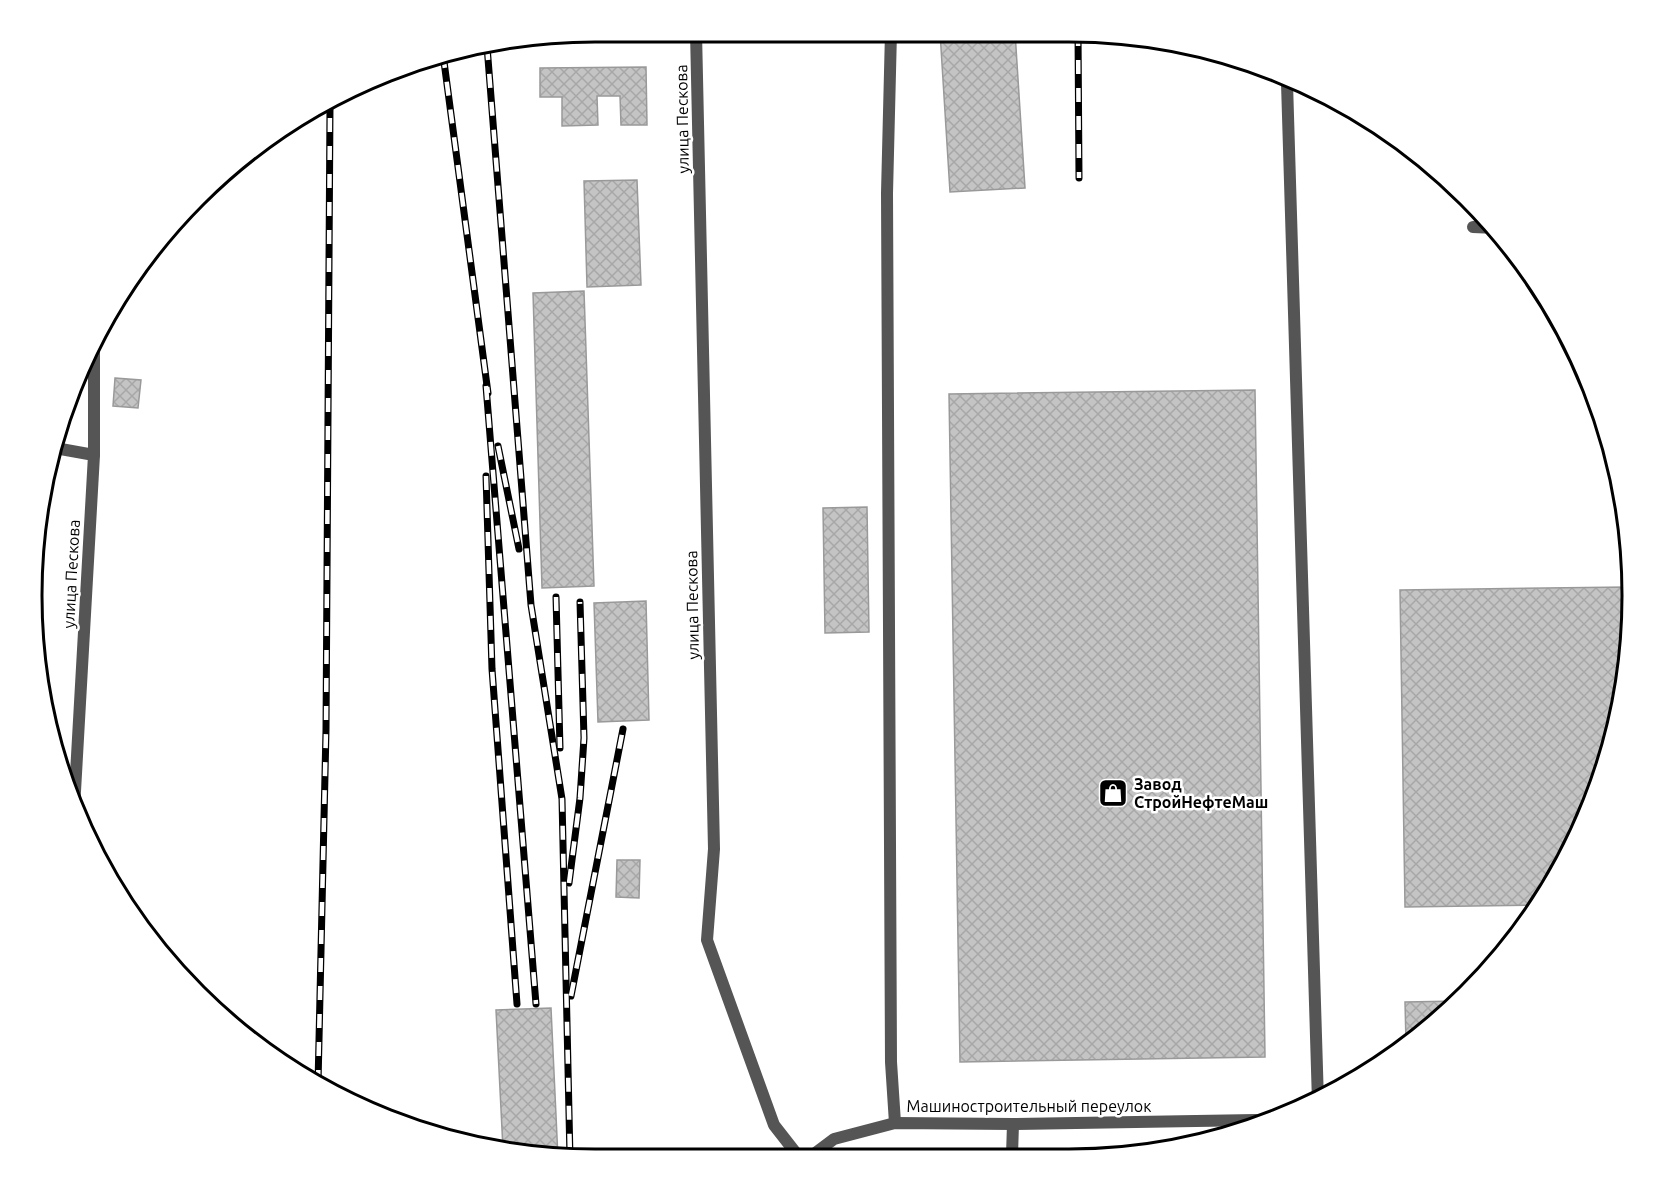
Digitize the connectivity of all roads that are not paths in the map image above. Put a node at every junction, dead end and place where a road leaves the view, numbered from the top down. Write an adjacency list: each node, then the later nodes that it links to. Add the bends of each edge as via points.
1 (696, 42): 14 (street, улица Пескова, via 714,849 707,940 774,1125)
2 (891, 42): 12 (street, via 887,217 891,1062)
3 (1287, 87): 10 (street)
4 (1473, 227): 5 (street)
5 (1482, 227)
6 (94, 362): 8 (street, улица Пескова)
7 (62, 449): 8 (street)
8 (94, 455): 9 (street, улица Пескова)
9 (75, 784)
10 (1317, 1090)
11 (1245, 1120): 13 (street, Машиностроительный переулок)
12 (895, 1123): 13 (street, Машиностроительный переулок); 15 (street, Машиностроительный переулок, via 834,1139)
13 (1013, 1124): 16 (street)
14 (793, 1149)
15 (821, 1149)
16 (1012, 1149)

